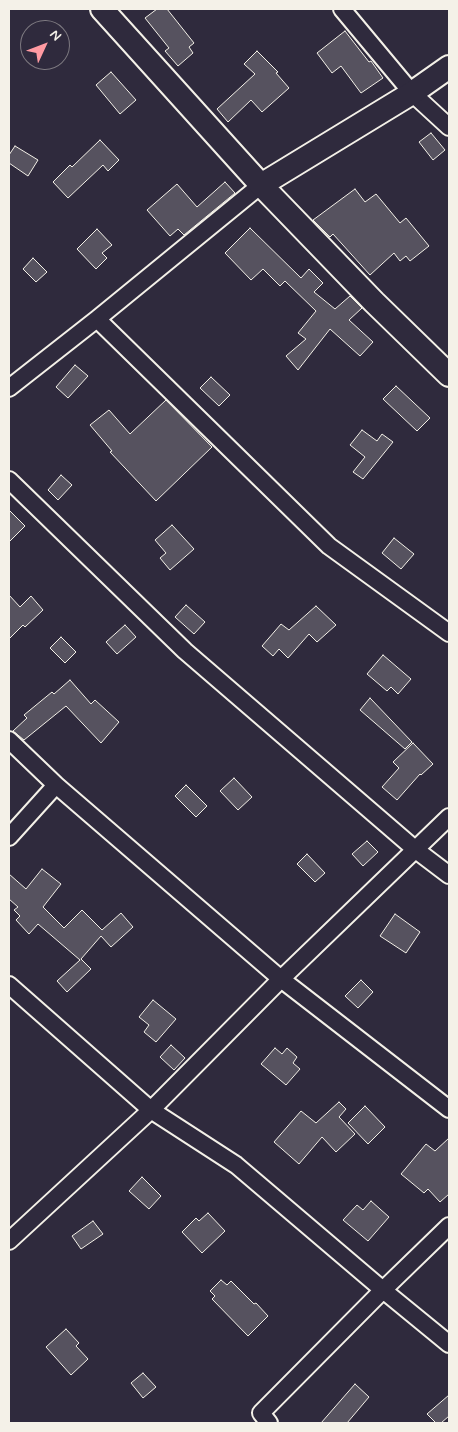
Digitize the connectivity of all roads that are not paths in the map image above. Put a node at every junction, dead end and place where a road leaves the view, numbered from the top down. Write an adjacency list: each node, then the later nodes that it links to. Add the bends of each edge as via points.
1 (102, 9): 6 (main road)
2 (342, 9): 4 (street)
3 (449, 67): 4 (main road)
4 (412, 93): 5 (street); 6 (main road)
5 (449, 127)
6 (261, 184): 7 (street); 8 (main road)
7 (97, 319): 9 (street); 11 (street, via 329,546)
8 (449, 375)
9 (9, 388)
10 (9, 480): 16 (street, via 185,651)
11 (449, 633)
12 (9, 740): 13 (street)
13 (56, 785): 15 (street); 18 (street)
14 (449, 817): 16 (street)
15 (9, 836)
16 (416, 850): 17 (street); 18 (street)
17 (449, 875)
18 (281, 979): 20 (street); 21 (street)
19 (9, 985): 21 (street)
20 (449, 1109)
21 (151, 1110): 23 (street); 24 (street, via 236,1165)
22 (449, 1226): 24 (street)
23 (9, 1241)
24 (383, 1290): 25 (street); 26 (street, via 261,1413)
25 (449, 1344)
26 (269, 1423)

